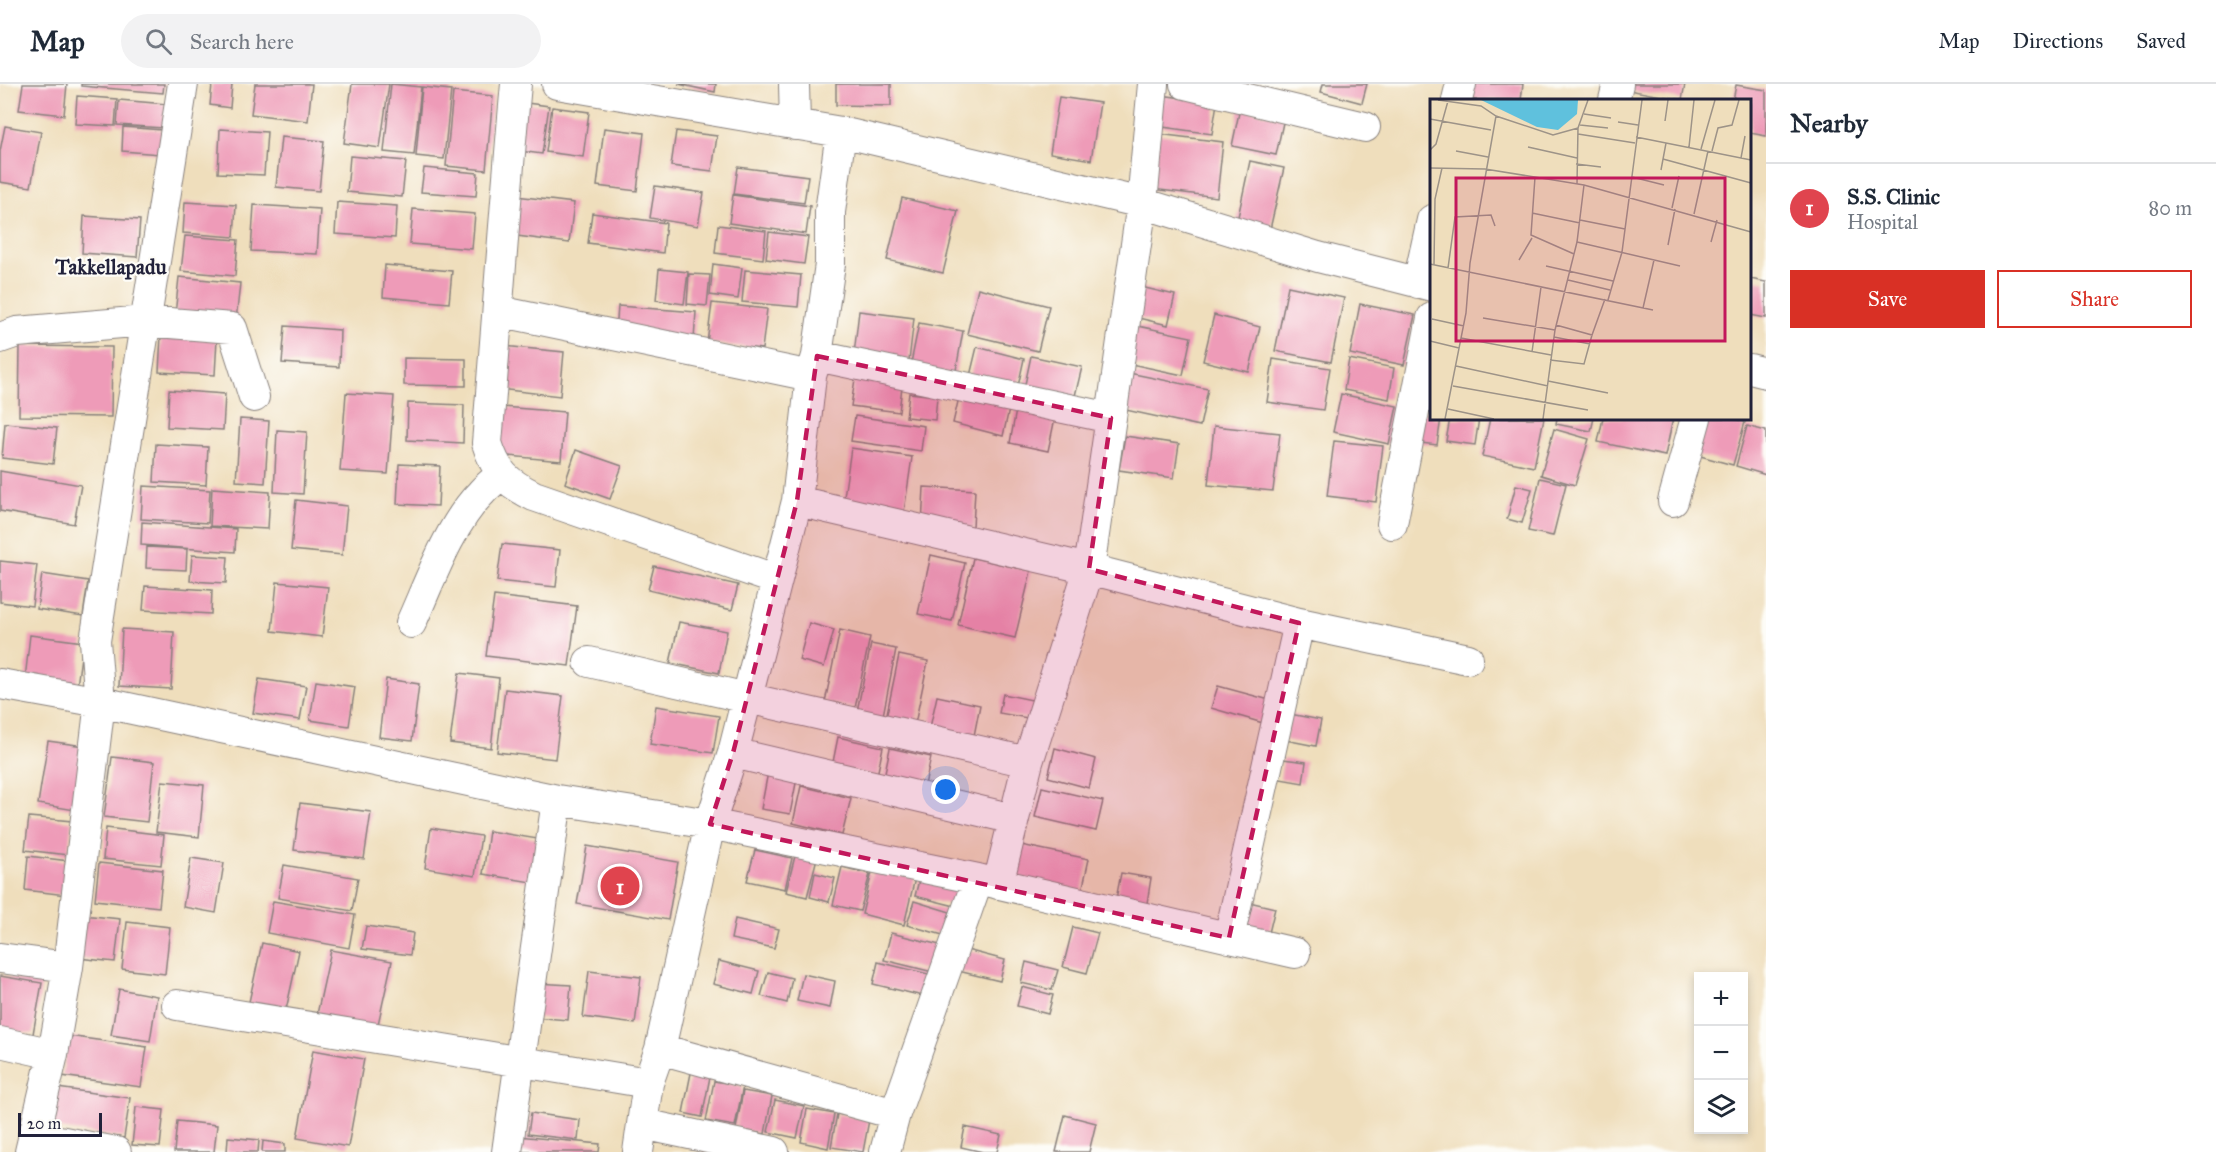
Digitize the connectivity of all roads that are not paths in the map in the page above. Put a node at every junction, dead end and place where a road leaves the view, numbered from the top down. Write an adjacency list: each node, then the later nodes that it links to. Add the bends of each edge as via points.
1 (183, 84): 18 (street)
2 (516, 84): 17 (street)
3 (557, 84): 11 (street)
4 (794, 84): 11 (street)
5 (1153, 84): 14 (street)
6 (1185, 84): 12 (street)
7 (1461, 84): 9 (street)
8 (1618, 84): 10 (street)
9 (1457, 99)
10 (1614, 99)
11 (795, 125): 13 (street)
12 (1365, 127)
13 (841, 132): 14 (street); 21 (street, via 830,212 830,264)
14 (1142, 203): 16 (street, via 1318,258); 25 (street)
15 (1430, 231): 16 (street)
16 (1425, 284)
17 (498, 311): 21 (street); 27 (street, via 487,443)
18 (145, 321): 20 (street, via 17,332); 24 (street, via 232,328); 39 (street, via 95,641)
19 (1430, 323): 30 (street)
20 (0, 338)
21 (814, 366): 25 (street); 28 (street)
22 (1751, 369): 23 (street)
23 (1766, 373)
24 (254, 397)
25 (1111, 418): 31 (street)
26 (1695, 420): 29 (street)
27 (502, 474): 32 (street, via 534,496); 33 (street, via 466,510)
28 (797, 501): 31 (street); 32 (street)
29 (1673, 501)
30 (1392, 524)
31 (1089, 569): 34 (street); 41 (street)
32 (777, 580): 38 (street)
33 (411, 623)
34 (1299, 623): 35 (street); 46 (street)
35 (1468, 659)
36 (588, 662): 38 (street)
37 (0, 684): 39 (street)
38 (747, 699): 40 (street); 41 (street)
39 (100, 702): 42 (street); 49 (street)
40 (733, 753): 43 (street); 44 (street)
41 (1028, 762): 43 (street)
42 (557, 800): 44 (street); 54 (street)
43 (1014, 819): 45 (street)
44 (710, 824): 45 (street); 52 (street)
45 (988, 882): 46 (street); 56 (street)
46 (1229, 938): 47 (street)
47 (1294, 953)
48 (0, 958): 49 (street)
49 (68, 967): 53 (street)
50 (177, 1005): 54 (street)
51 (0, 1042): 53 (street)
52 (660, 1049): 55 (street); 56 (street)
53 (53, 1054): 58 (street)
54 (519, 1060): 55 (street); 60 (street)
55 (648, 1083): 57 (street)
56 (895, 1114): 62 (street)
57 (641, 1138): 61 (street)
58 (32, 1144): 59 (street)
59 (116, 1152)
60 (507, 1152)
61 (774, 1152)
62 (885, 1152)

